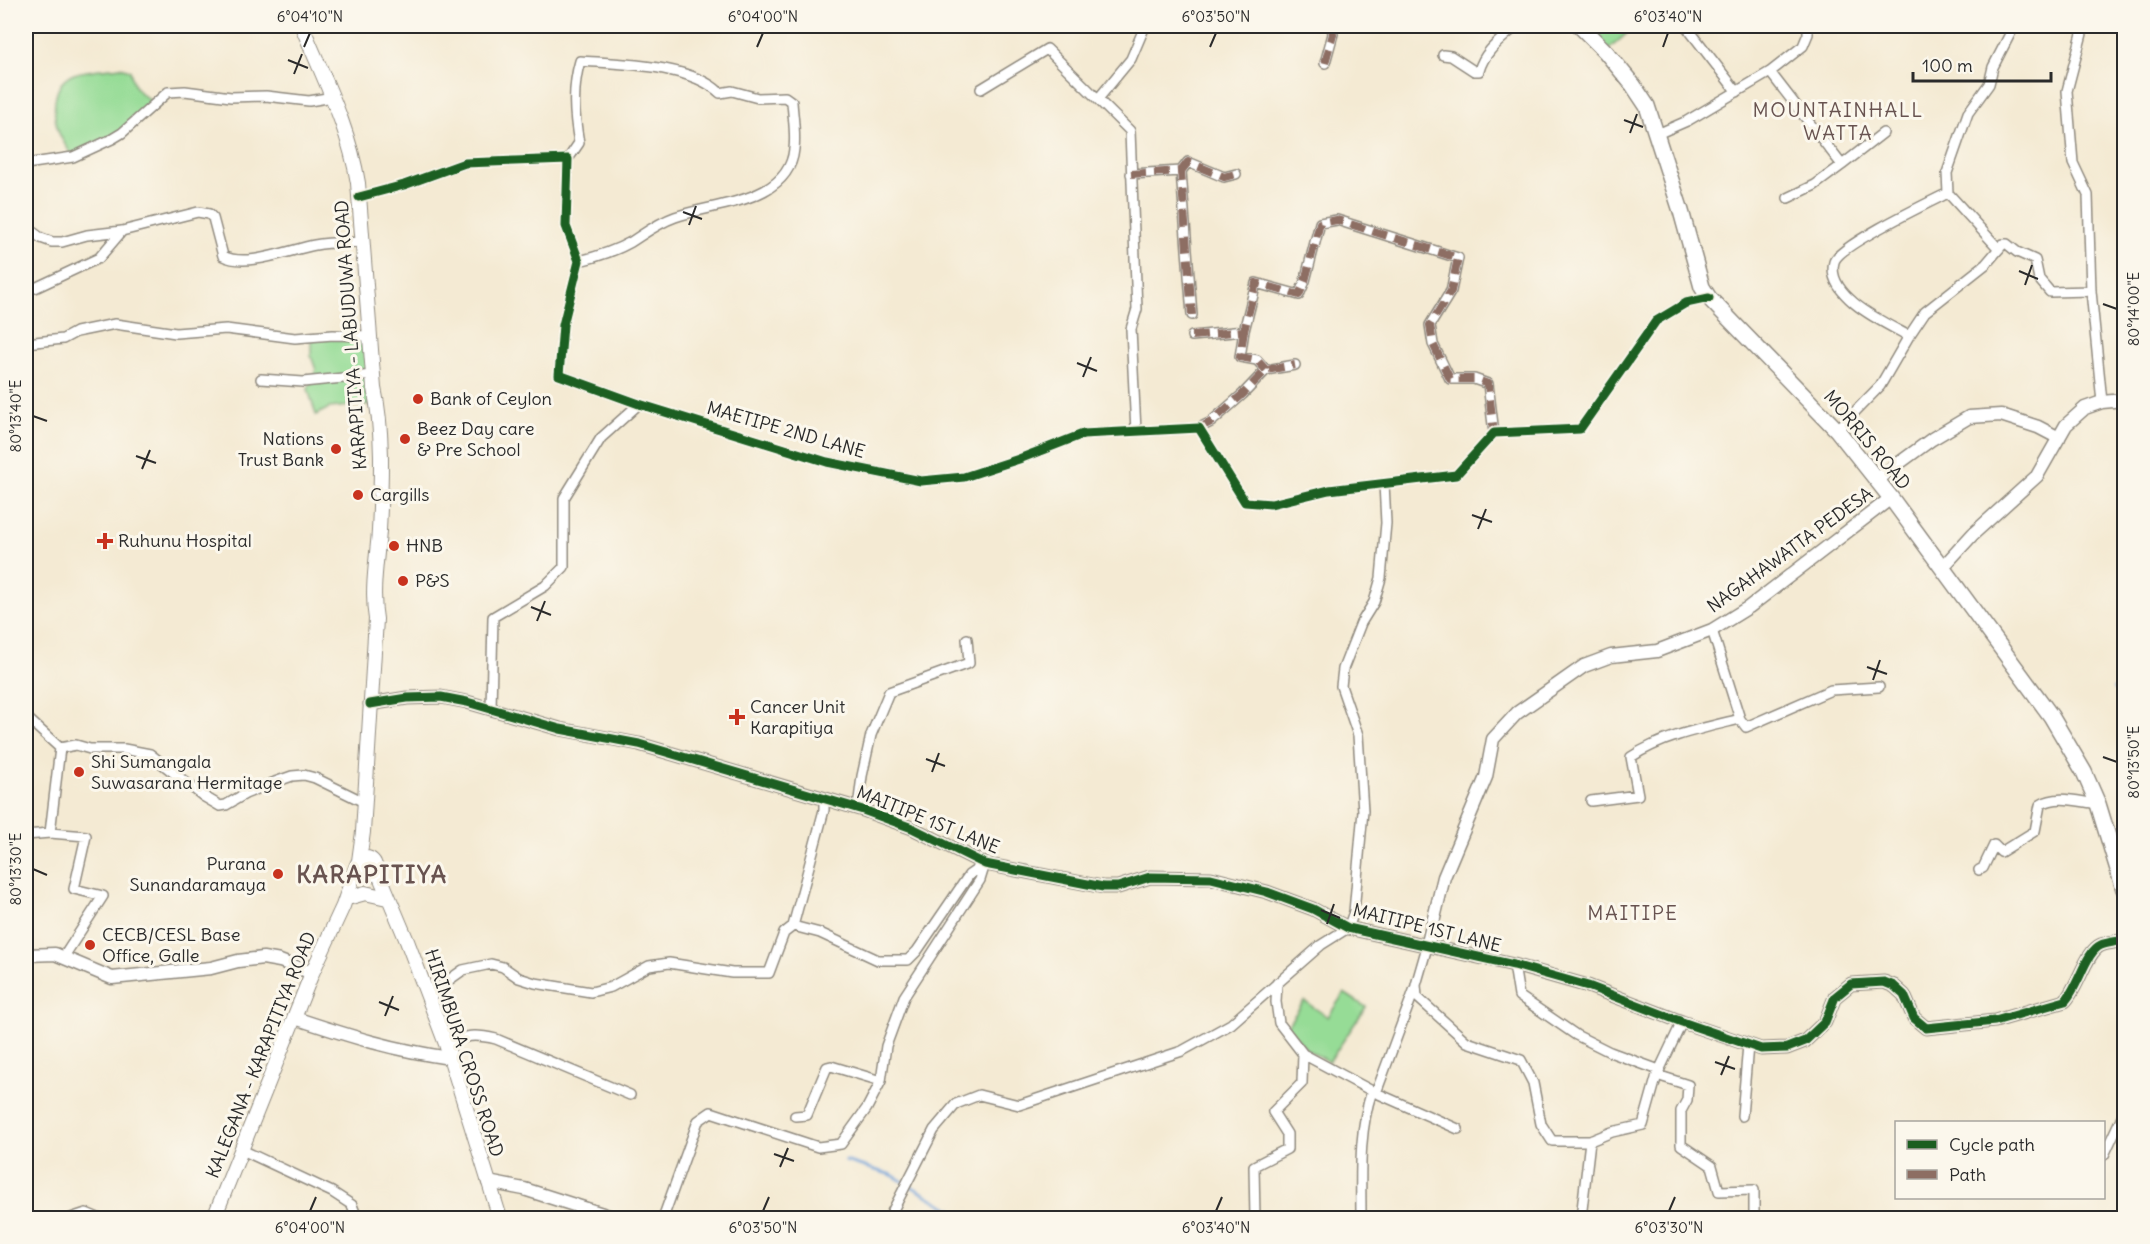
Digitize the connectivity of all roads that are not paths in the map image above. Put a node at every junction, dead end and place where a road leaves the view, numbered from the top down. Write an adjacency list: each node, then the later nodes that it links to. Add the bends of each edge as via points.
1 (302, 26): 15 (main road, KARAPITIYA - LABUDUWA ROAD)
2 (1145, 26): 16 (street, via 1131,59)
3 (1332, 26): 11 (street)
4 (1516, 26): 10 (street, via 1492,47 1479,71)
5 (1580, 26): 18 (main road, MORRIS ROAD, via 1633,85 1647,106)
6 (1686, 26): 14 (street)
7 (1808, 26): 12 (street, via 1803,46)
8 (2011, 26): 25 (street, via 1989,84 1968,113 1947,172)
9 (2084, 26): 34 (street, via 2067,91 2073,163 2088,195)
10 (1443, 55)
11 (1325, 63)
12 (1770, 72): 14 (street); 21 (street)
13 (981, 89): 16 (street, via 1047,49)
14 (1737, 92): 18 (street)
15 (333, 97): 20 (street, via 309,101 168,92 112,139 73,157); 26 (main road, KARAPITIYA - LABUDUWA ROAD, via 352,147)
16 (1098, 99): 23 (street, via 1130,130)
17 (1883, 132): 21 (street)
18 (1655, 135): 35 (main road, MORRIS ROAD, via 1702,287)
19 (568, 159): 26 (street, via 465,163); 32 (street, via 566,226); 32 (street, via 579,143 574,117 575,78 580,61 656,66 711,84 720,93 784,97 792,102 795,149 780,181 720,207 675,217 629,243)
20 (26, 164)
21 (1842, 165): 27 (street)
22 (1181, 171): 23 (street); 24 (street, via 1188,162 1224,177); 36 (street)
23 (1131, 174): 51 (street, via 1137,309 1131,329)
24 (1236, 174)
25 (1948, 192): 31 (street); 40 (street, via 1865,237 1834,261 1834,277 1855,305)
26 (359, 198): 30 (main road, KARAPITIYA - LABUDUWA ROAD)
27 (1788, 198)
28 (26, 227): 29 (street, via 52,242)
29 (122, 231): 30 (street, via 204,212 213,218 222,256 244,261 318,245); 33 (street, via 99,258 35,288)
30 (363, 242): 38 (main road, KARAPITIYA - LABUDUWA ROAD)
31 (1999, 249): 34 (street, via 2007,244 2035,260 2039,279 2049,292); 40 (street, via 1925,312)
32 (579, 261): 49 (street, MAETIPE 2ND LANE, via 563,325 559,375)
33 (26, 288)
34 (2091, 291): 48 (street)
35 (1709, 298): 52 (main road, MORRIS ROAD); 53 (street, via 1686,303 1656,321 1580,429)
36 (1192, 315)
37 (1244, 330): 39 (street); 44 (street, via 1240,357 1257,360); 53 (street, via 1256,283 1299,295 1320,223 1337,220 1458,258 1451,291 1430,325 1433,344 1450,379 1474,379 1488,384)
38 (370, 336): 41 (street, via 295,338 226,329 176,333 115,324 76,332 63,339); 45 (main road, KARAPITIYA - LABUDUWA ROAD)
39 (1192, 336)
40 (1908, 336): 52 (street, via 1880,386)
41 (26, 343)
42 (1137, 361): 51 (street)
43 (1295, 365): 44 (street)
44 (1266, 370): 50 (street)
45 (373, 375): 46 (street, via 303,382); 62 (main road, KARAPITIYA - LABUDUWA ROAD, via 378,405 380,490)
46 (261, 379)
47 (2124, 400): 48 (street)
48 (2102, 402): 54 (street, via 2085,408 2066,425)
49 (639, 404): 51 (street, MAETIPE 2ND LANE, via 827,462 921,481 964,477 1083,434); 63 (street, via 601,438 564,498 564,567 545,586 493,617)
50 (1199, 429): 51 (street, MAETIPE 2ND LANE); 56 (street, via 1245,502 1271,504 1329,490)
51 (1138, 430)
52 (1837, 430): 55 (main road, MORRIS ROAD)
53 (1494, 433): 56 (street, via 1456,475)
54 (2060, 438): 55 (street, via 2001,415 1970,417); 58 (street, via 2037,476)
55 (1876, 480): 57 (main road, MORRIS ROAD)
56 (1384, 483): 81 (street, via 1386,524 1381,578 1374,602 1342,669 1341,686 1358,735 1363,811 1354,912)
57 (1891, 498): 58 (main road, MORRIS ROAD); 59 (street, NAGAHAWATTA PEDESA, via 1749,607)
58 (1942, 568): 70 (main road, MORRIS ROAD, via 2051,716 2085,772)
59 (1712, 630): 65 (street); 83 (street, NAGAHAWATTA PEDESA, via 1657,651 1611,656 1584,666 1517,713 1493,739 1486,777 1444,878)
60 (967, 639): 71 (street, via 969,663 889,693 871,735)
61 (1879, 687): 65 (street, via 1831,690 1746,728)
62 (370, 704): 63 (street, MAITIPE 1ST LANE, via 441,696); 69 (main road, KARAPITIYA - LABUDUWA ROAD)
63 (491, 709): 67 (street, MAITIPE 1ST LANE, via 560,729 639,744)
64 (26, 717): 66 (street)
65 (1740, 719): 68 (street, via 1689,731 1644,749 1631,758 1638,795)
66 (60, 748): 69 (street, via 76,745 150,754 220,806 275,782 304,775); 72 (street)
67 (824, 798): 71 (street, MAITIPE 1ST LANE); 80 (street)
68 (1591, 801)
69 (364, 802): 75 (main road, KARAPITIYA - LABUDUWA ROAD)
70 (2098, 804): 76 (street, via 2069,798 2045,802 2040,805 2035,831 2001,852 1994,845); 77 (main road, MORRIS ROAD)
71 (858, 808): 74 (street, MAITIPE 1ST LANE, via 912,828)
72 (50, 833): 73 (street); 85 (street, via 86,836 75,889 103,896)
73 (26, 834)
74 (985, 864): 80 (street, via 969,875 908,960 878,960 820,933); 81 (street, MAITIPE 1ST LANE, via 1103,887 1118,887 1150,877 1211,878 1267,892 1313,909); 97 (street, via 980,880 904,997 886,1046)
75 (366, 867): 78 (main road); 79 (main road, KALEGANA - KARAPITIYA ROAD)
76 (1979, 870)
77 (2124, 889)
78 (389, 901): 79 (main road, via 365,893); 90 (main road, HIRIMBURA CROSS ROAD)
79 (347, 902): 87 (main road, KALEGANA - KARAPITIYA ROAD)
80 (793, 927): 90 (street, via 784,933 769,973 732,973 669,963 649,966 611,987 591,992 535,983 491,964 463,970)
81 (1348, 928): 83 (street, MAITIPE 1ST LANE); 88 (street, via 1321,945)
82 (2124, 940): 93 (street, MAITIPE 1ST LANE, via 2099,945 2092,951 2073,993 2065,1001 1995,1021 1926,1028 1914,1018 1904,995 1894,986 1884,982 1851,984 1835,997 1824,1022 1805,1041 1787,1048)
83 (1426, 947): 86 (street, MAITIPE 1ST LANE); 89 (street)
84 (26, 956): 85 (street, via 56,954)
85 (63, 958): 87 (street, via 112,978 211,968 263,958)
86 (1514, 965): 92 (street, MAITIPE 1ST LANE, via 1588,986); 96 (street, via 1520,996 1584,1039)
87 (312, 973): 91 (main road, KALEGANA - KARAPITIYA ROAD)
88 (1277, 983): 95 (street, via 1279,1023); 115 (street, via 1231,1024 1182,1051 1019,1106 979,1095 956,1104 934,1130)
89 (1416, 986): 98 (street); 104 (street, via 1417,997 1467,1042 1521,1060 1533,1083 1540,1124 1552,1141)
90 (429, 999): 94 (main road, HIRIMBURA CROSS ROAD)
91 (295, 1018): 94 (street, via 407,1052); 105 (main road, KALEGANA - KARAPITIYA ROAD)
92 (1682, 1022): 93 (street, MAITIPE 1ST LANE); 96 (street)
93 (1748, 1045): 102 (street)
94 (448, 1051): 99 (street, via 464,1036 496,1039); 107 (main road, HIRIMBURA CROSS ROAD)
95 (1303, 1054): 98 (street); 116 (street, via 1302,1083 1273,1112 1287,1134 1287,1149 1254,1166)
96 (1658, 1073): 104 (street, via 1643,1125); 119 (street, via 1688,1085 1681,1111 1681,1144 1712,1166 1719,1191 1754,1190)
97 (881, 1081): 101 (street, via 827,1067 807,1115); 114 (street, via 841,1144 818,1147 711,1112 698,1121)
98 (1374, 1092): 103 (street); 117 (street, via 1366,1109 1360,1143)
99 (630, 1095)
100 (2124, 1112): 106 (street)
101 (795, 1116)
102 (1742, 1116)
103 (1458, 1129)
104 (1590, 1141): 118 (street)
105 (242, 1150): 110 (main road, KALEGANA - KARAPITIYA ROAD); 111 (street, via 332,1192 352,1205)
106 (2105, 1151)
107 (488, 1182): 112 (main road, HIRIMBURA CROSS ROAD); 113 (street, via 524,1189)
108 (70, 1218): 109 (street, via 86,1213)
109 (98, 1218)
110 (214, 1218)
111 (357, 1218)
112 (500, 1218)
113 (615, 1218)
114 (663, 1218)
115 (889, 1218)
116 (1255, 1218)
117 (1361, 1218)
118 (1581, 1218)
119 (1754, 1218)

